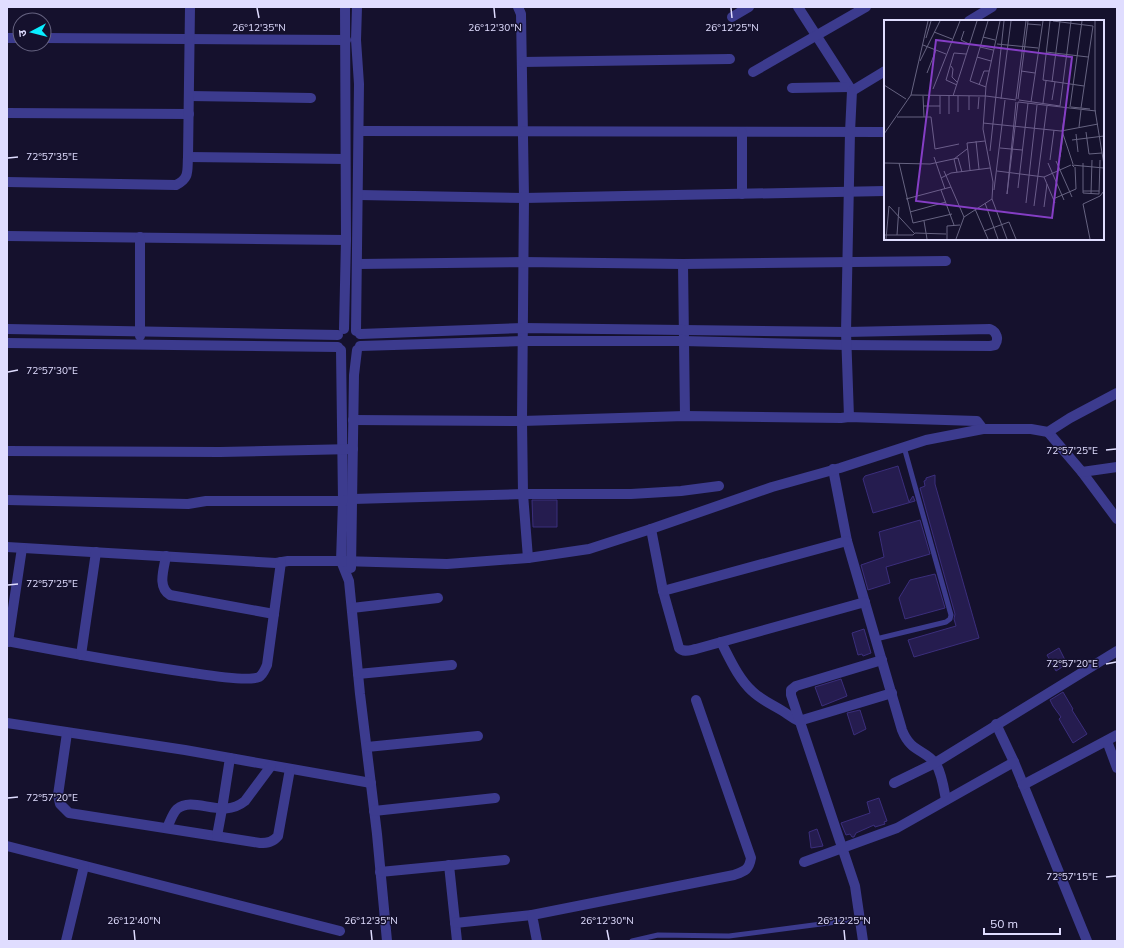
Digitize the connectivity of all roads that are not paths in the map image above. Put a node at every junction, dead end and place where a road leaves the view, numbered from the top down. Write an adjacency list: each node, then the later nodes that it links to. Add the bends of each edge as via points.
1 (190, 7): 13 (street)
2 (345, 7): 14 (street)
3 (357, 7): 25 (street)
4 (518, 7): 16 (street, via 521,14)
5 (749, 7): 9 (street)
6 (798, 7): 11 (street)
7 (866, 7): 11 (street)
8 (992, 7): 10 (street)
9 (732, 17)
10 (971, 20)
11 (817, 36): 17 (street); 20 (street)
12 (52, 38): 13 (street)
13 (190, 38): 14 (street); 21 (street)
14 (346, 40): 31 (street)
15 (730, 60): 16 (street)
16 (522, 62): 26 (street)
17 (753, 72)
18 (884, 72): 20 (street)
19 (792, 88): 20 (street)
20 (851, 89): 28 (street)
21 (189, 96): 22 (street); 24 (street)
22 (311, 98)
23 (7, 113): 24 (street)
24 (189, 114): 30 (street)
25 (359, 131): 26 (street); 36 (street)
26 (522, 132): 27 (street); 37 (street)
27 (742, 132): 28 (street); 35 (street)
28 (850, 132): 29 (street); 33 (street)
29 (884, 132)
30 (188, 157): 31 (street); 32 (street, via 187,177 176,185)
31 (345, 159): 40 (street)
32 (7, 182)
33 (848, 191): 34 (street); 35 (street); 43 (street)
34 (884, 191)
35 (742, 194): 37 (street)
36 (359, 195): 37 (street); 44 (street)
37 (524, 198): 42 (street)
38 (7, 236): 39 (street)
39 (140, 237): 40 (street); 49 (street)
40 (346, 240): 50 (street)
41 (946, 261): 43 (street)
42 (524, 262): 44 (street); 45 (street); 46 (street)
43 (848, 262): 45 (street); 52 (street)
44 (358, 264): 51 (street)
45 (683, 264): 48 (street)
46 (523, 328): 48 (street); 51 (street); 53 (street)
47 (7, 329): 49 (street)
48 (683, 330): 52 (street); 54 (street)
49 (140, 331): 50 (street); 56 (street)
50 (341, 332): 51 (street, via 353,329); 59 (street, via 337,339)
51 (358, 332): 58 (street, via 362,340)
52 (846, 332): 57 (street); 57 (street, via 990,329 996,333 995,345 990,346)
53 (523, 341): 54 (street); 58 (street); 64 (street)
54 (683, 341): 57 (street); 61 (street)
55 (7, 343): 56 (street)
56 (140, 344): 59 (street)
57 (846, 345): 62 (street)
58 (359, 348): 59 (street, via 350,353); 63 (street, via 354,376)
59 (340, 349): 68 (street)
60 (1117, 393): 66 (street)
61 (685, 416): 62 (street); 64 (street)
62 (849, 417): 65 (street, via 977,421)
63 (353, 420): 64 (street); 69 (street)
64 (522, 421): 75 (street)
65 (983, 429): 66 (street, via 1031,429); 67 (street)
66 (1048, 432): 73 (street)
67 (904, 447): 72 (street); 95 (lane, via 951,615 946,622)
68 (342, 449): 69 (street); 70 (street, via 220,452); 77 (street)
69 (353, 449): 77 (street)
70 (7, 451)
71 (1117, 466): 73 (street)
72 (833, 469): 79 (street, via 772,487); 80 (street)
73 (1082, 472): 78 (street)
74 (719, 486): 75 (street, via 631,494)
75 (523, 494): 77 (street); 85 (street)
76 (7, 500): 77 (street, via 188,504 206,501)
77 (348, 500): 86 (street); 87 (street)
78 (1117, 519)
79 (651, 529): 85 (street, via 589,549); 90 (street)
80 (847, 542): 90 (street); 92 (street)
81 (7, 547): 82 (street)
82 (22, 548): 83 (street); 96 (street)
83 (96, 552): 84 (street); 99 (street)
84 (166, 556): 88 (street); 94 (street, via 162,578 165,592 170,595)
85 (528, 558): 87 (street, via 447,564)
86 (341, 561): 87 (street); 88 (street); 89 (street)
87 (352, 561): 89 (street)
88 (281, 562): 94 (street)
89 (349, 581): 93 (street)
90 (663, 591): 97 (street, via 682,651)
91 (438, 598): 93 (street)
92 (865, 602): 95 (street); 97 (street)
93 (352, 608): 102 (street)
94 (274, 614): 99 (street, via 267,665 260,677 224,677)
95 (876, 640): 100 (street)
96 (8, 642): 99 (street)
97 (721, 642): 105 (street, via 735,670 752,692)
98 (1117, 651): 107 (street)
99 (81, 655)
100 (882, 660): 103 (street); 105 (street, via 796,686 791,690 791,695)
101 (452, 665): 102 (street)
102 (358, 674): 112 (street)
103 (892, 693): 105 (street); 115 (street, via 904,737 909,744)
104 (696, 700): 135 (street, via 751,858 750,865 745,871 734,875)
105 (799, 721): 129 (street)
106 (7, 723): 108 (street)
107 (996, 724): 114 (street); 115 (street)
108 (67, 733): 113 (street); 126 (street, via 58,795 64,809 69,813)
109 (1117, 735): 111 (street)
110 (478, 736): 112 (street)
111 (1107, 741): 117 (street); 121 (street)
112 (367, 747): 119 (street)
113 (230, 758): 116 (street); 124 (street)
114 (1014, 762): 121 (street); 123 (street)
115 (935, 763): 120 (street); 123 (street)
116 (271, 766): 118 (street); 124 (street, via 245,801 234,808)
117 (1117, 768)
118 (290, 769): 119 (street); 127 (street, via 278,836 275,840 260,843)
119 (371, 783): 125 (street)
120 (894, 783)
121 (1024, 785): 146 (street)
122 (495, 798): 125 (street)
123 (946, 800): 129 (street, via 897,828)
124 (222, 809): 126 (street, via 184,805 174,813); 127 (street)
125 (374, 810): 134 (street)
126 (167, 828): 127 (street)
127 (217, 836)
128 (7, 846): 133 (street)
129 (842, 848): 131 (street); 136 (street, via 855,886)
130 (504, 860): 132 (street)
131 (804, 862)
132 (449, 865): 134 (street); 137 (street)
133 (84, 866): 138 (street); 140 (street)
134 (380, 872): 141 (street)
135 (532, 915): 137 (street); 143 (street)
136 (860, 919): 139 (lane, via 728,936 658,935); 145 (street)
137 (455, 923): 142 (street)
138 (340, 931)
139 (654, 939): 144 (lane)
140 (66, 941)
141 (387, 941)
142 (457, 941)
143 (537, 941)
144 (632, 941)
145 (863, 941)
146 (1087, 941)

